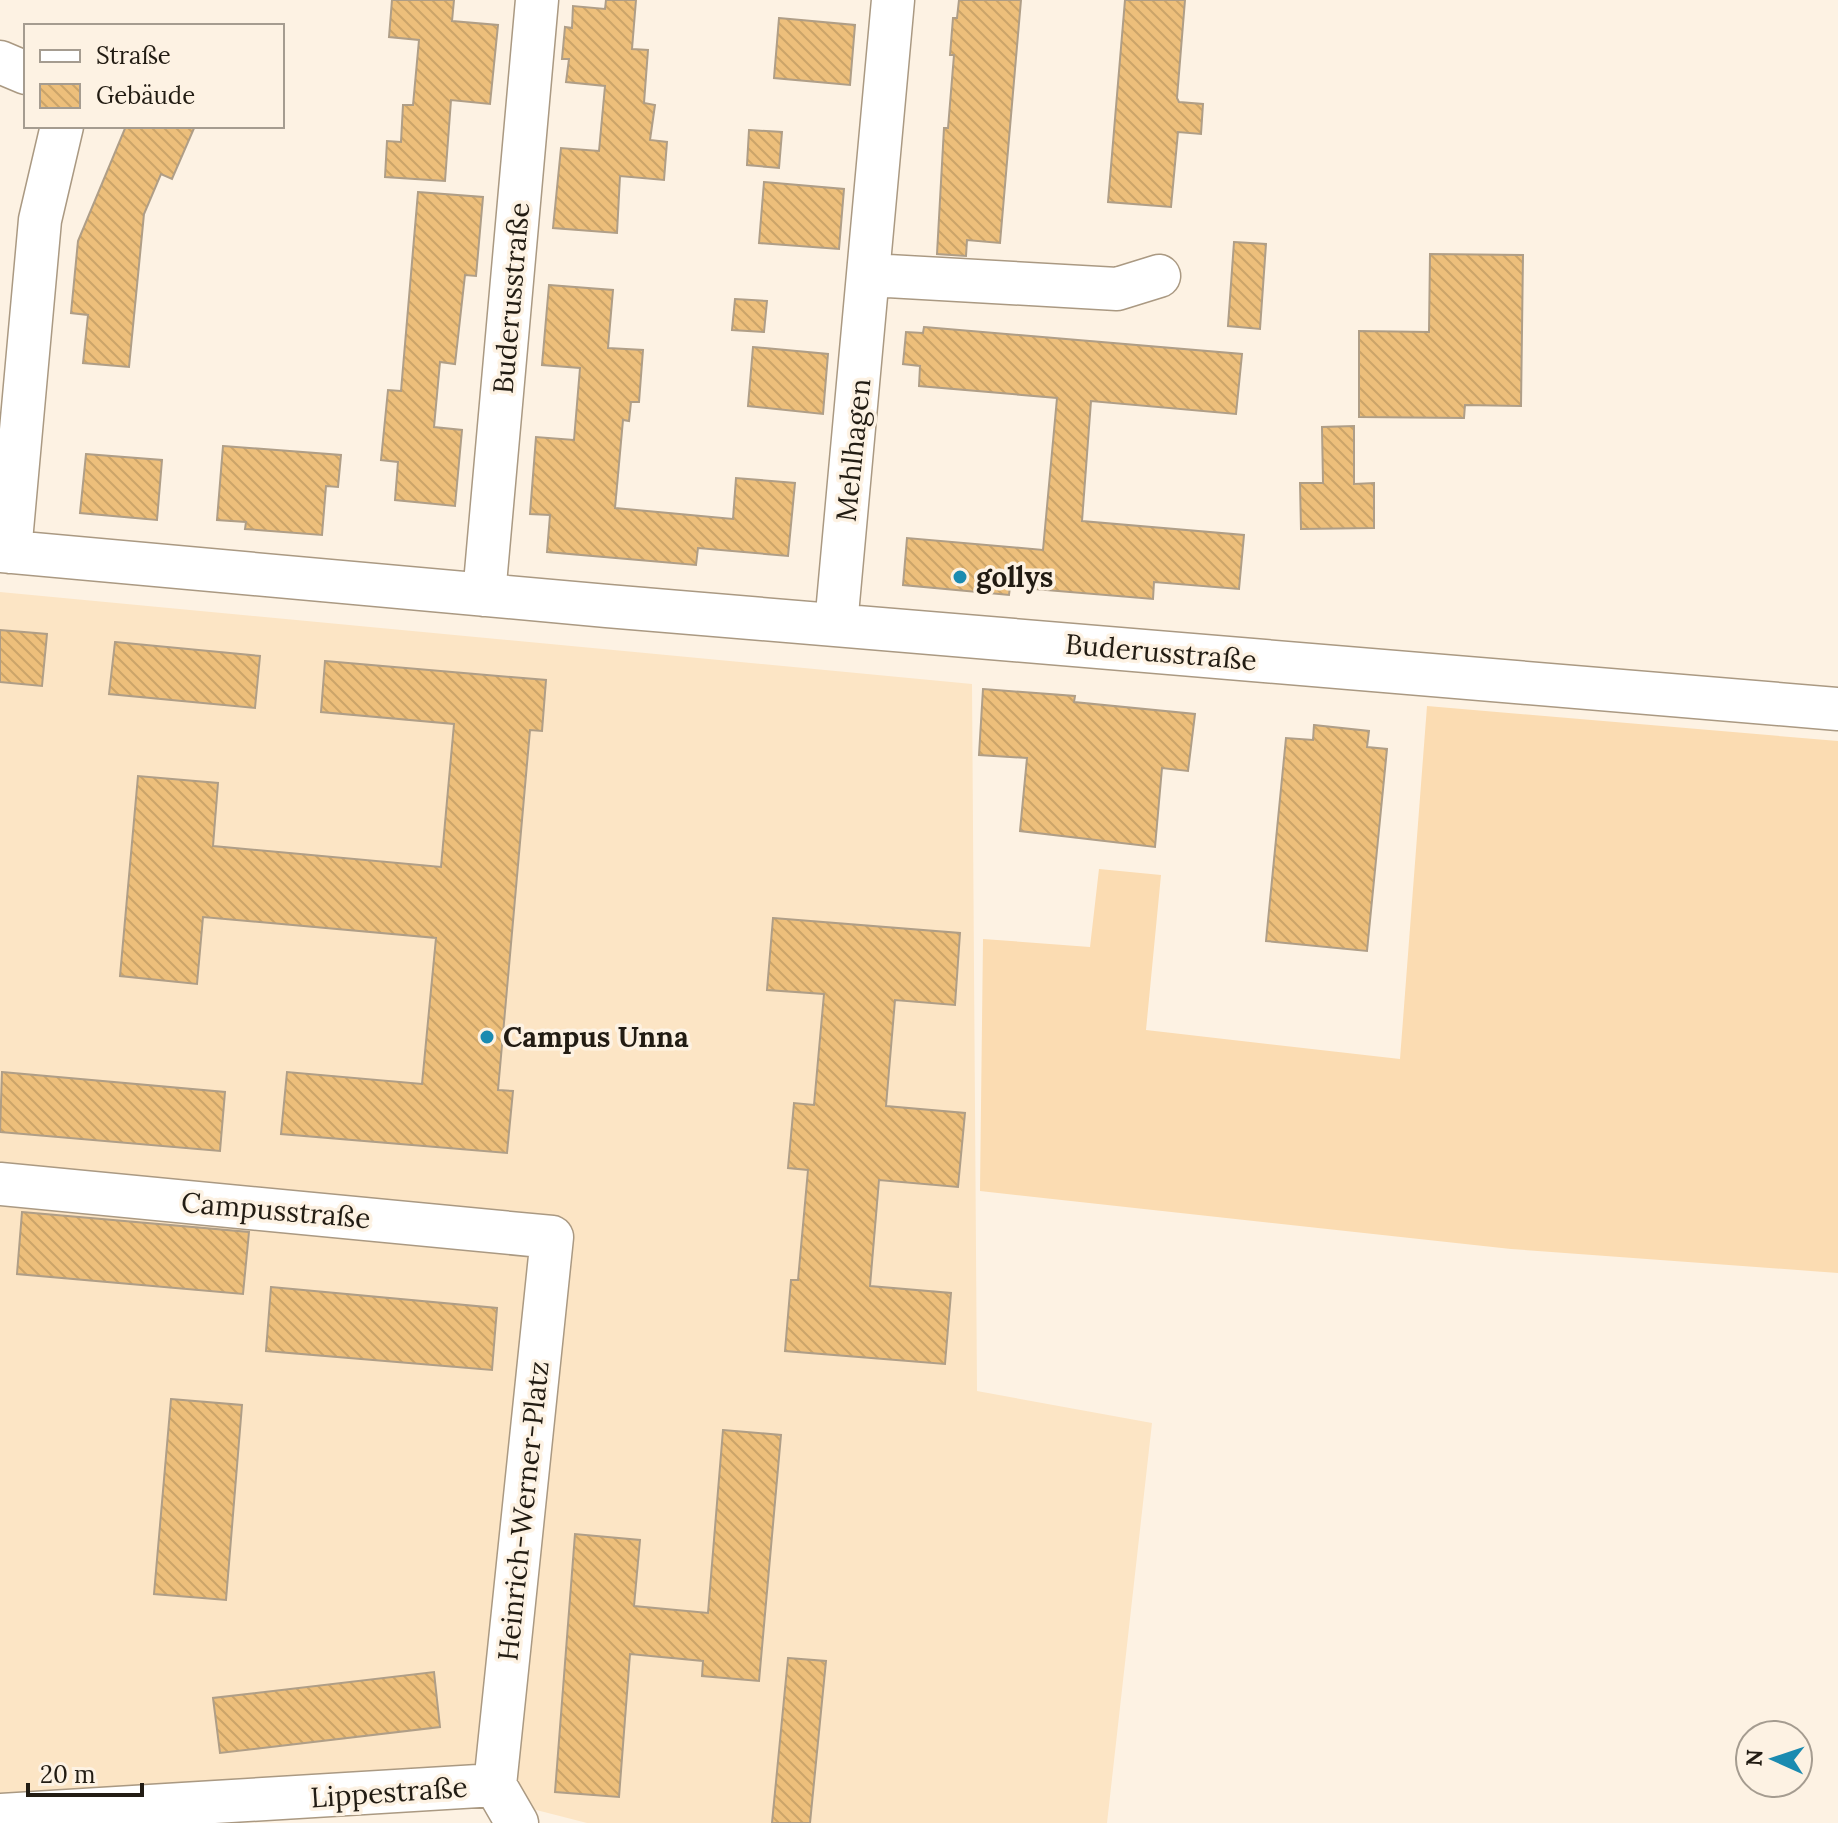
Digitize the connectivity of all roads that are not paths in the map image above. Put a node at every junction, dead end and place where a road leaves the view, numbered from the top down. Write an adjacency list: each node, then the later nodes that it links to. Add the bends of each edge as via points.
1 (537, 0): 9 (street, Buderusstraße)
2 (893, 0): 6 (street, Mehlhagen)
3 (0, 62): 4 (street)
4 (24, 72)
5 (62, 128): 8 (street, via 40,220)
6 (870, 275): 7 (street, via 1117,289); 10 (street, Mehlhagen)
7 (1159, 276)
8 (5, 551): 9 (street, Buderusstraße)
9 (484, 595): 10 (street, Buderusstraße)
10 (836, 625): 11 (street, Buderusstraße)
11 (1838, 709)
12 (0, 1184): 13 (street, Campusstraße)
13 (552, 1237): 14 (street, Heinrich-Werner-Platz)
14 (495, 1785): 15 (street, Lippestraße); 16 (street, Lippestraße)
15 (0, 1815)
16 (517, 1823)

